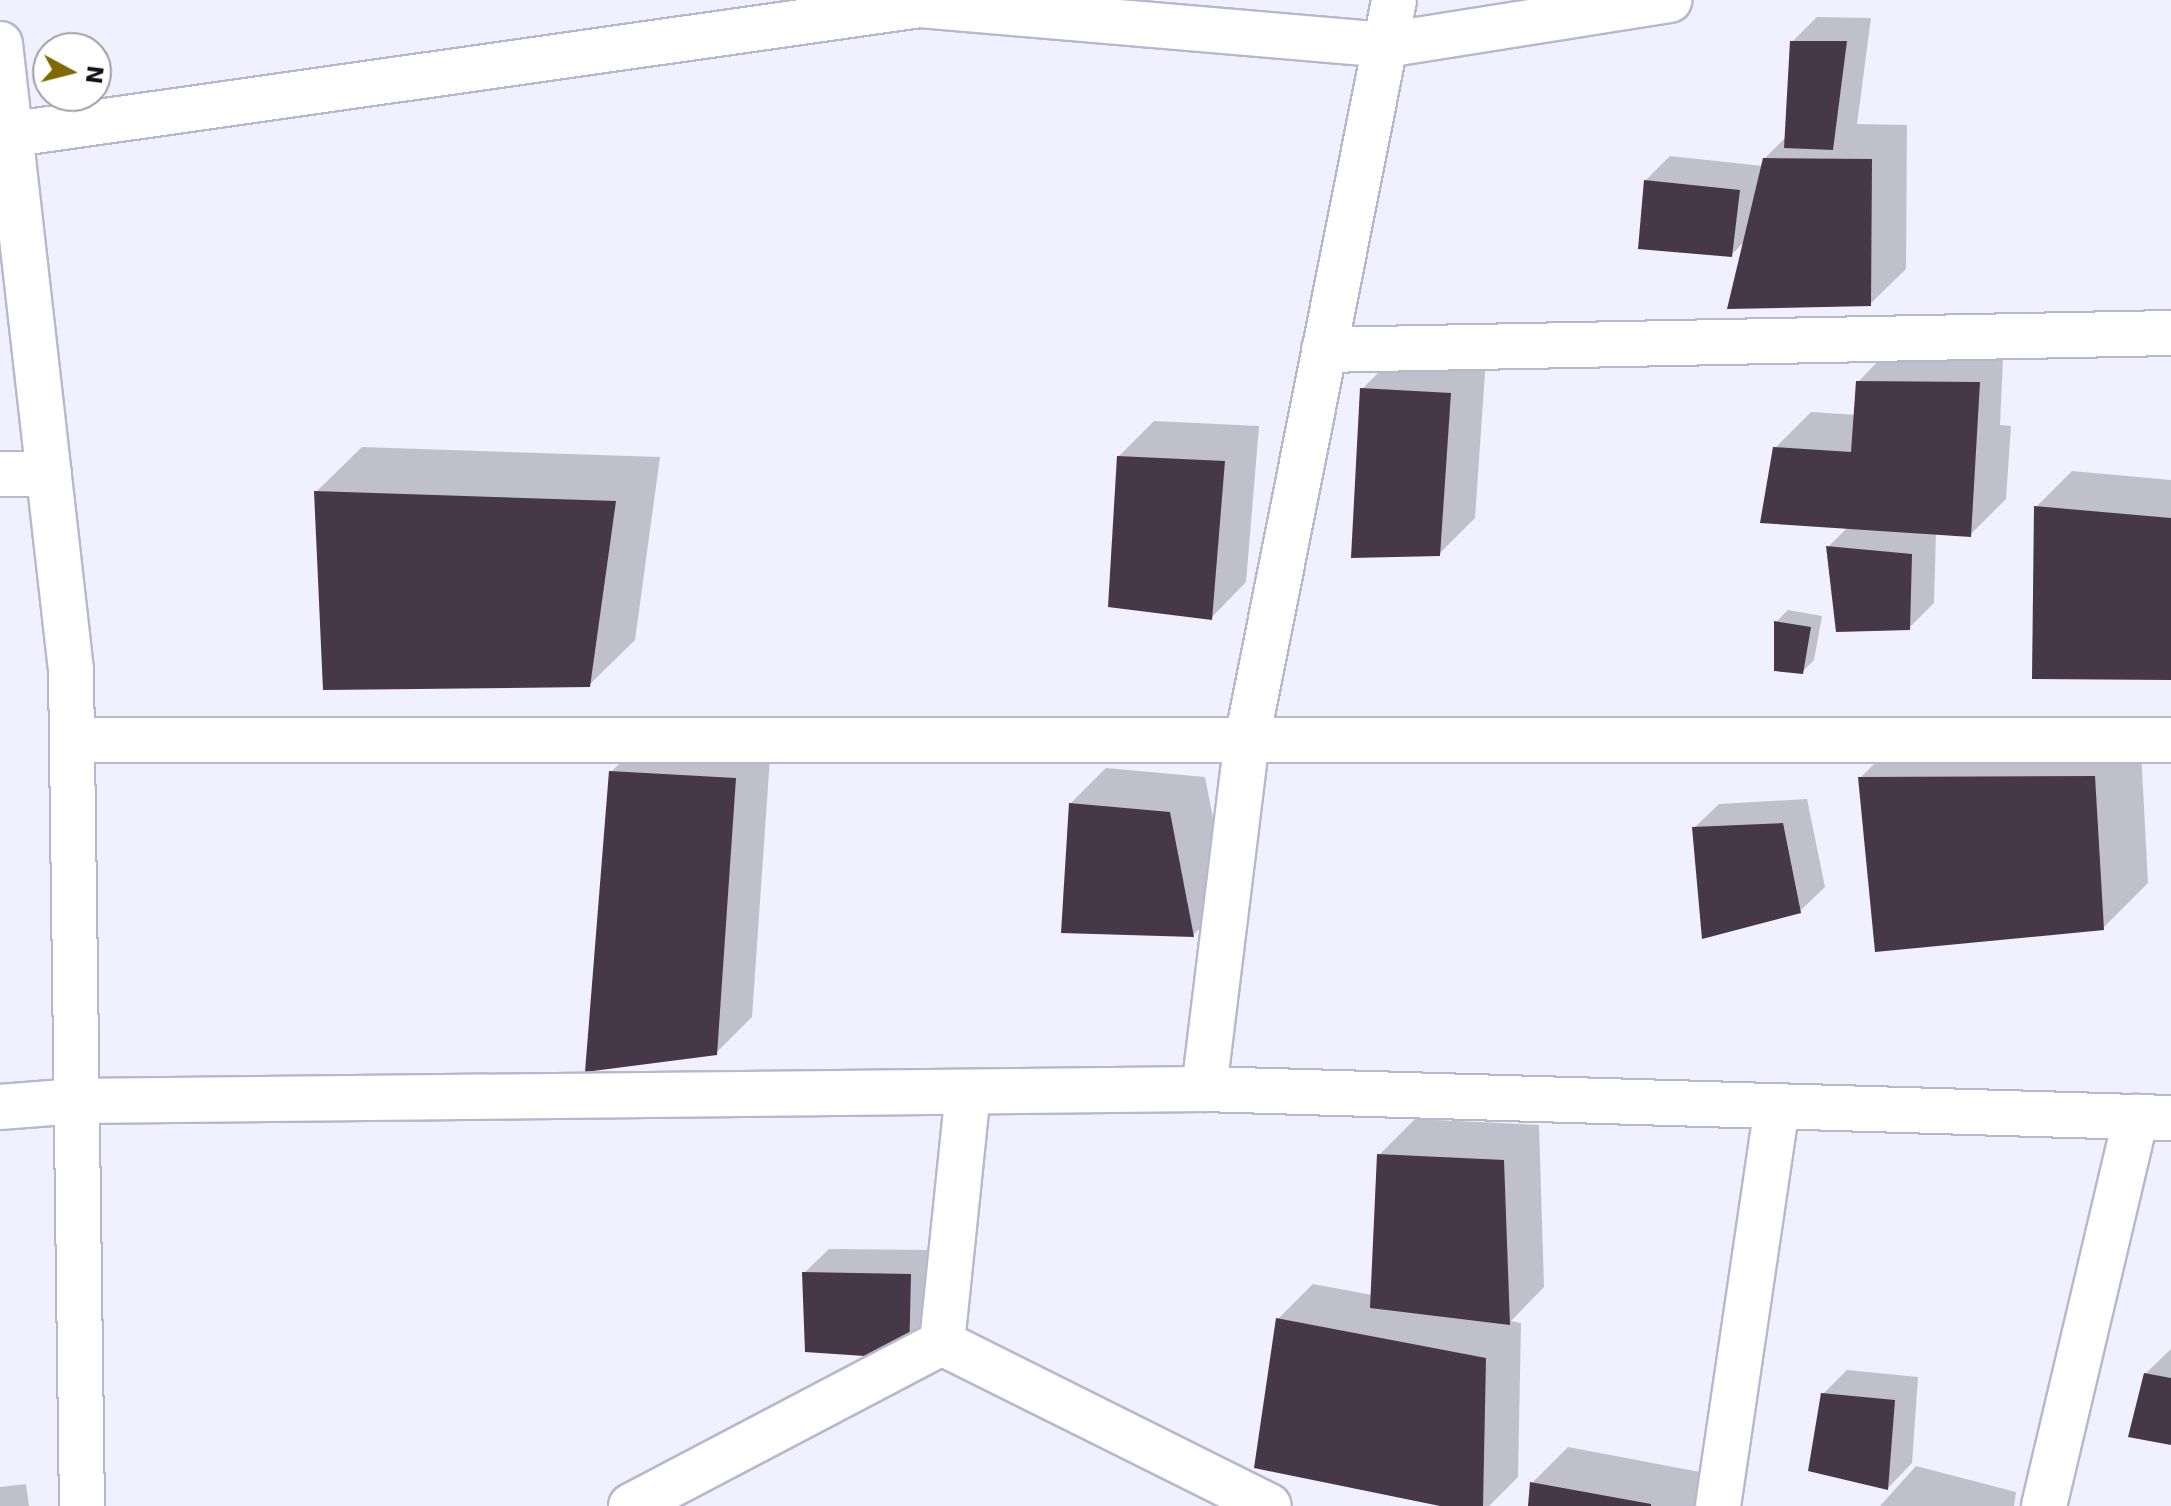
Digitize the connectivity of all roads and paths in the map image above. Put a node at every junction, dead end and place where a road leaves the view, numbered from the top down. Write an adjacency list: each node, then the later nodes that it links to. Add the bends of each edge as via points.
1 (1394, 0): 4 (street)
2 (1669, 0): 4 (street)
3 (0, 44): 5 (street)
4 (1385, 45): 5 (street, via 920,5); 7 (street)
5 (5, 136): 9 (street)
6 (2171, 333): 7 (street)
7 (1324, 350): 11 (street)
8 (0, 474): 9 (street)
9 (49, 474): 10 (street, via 71,670)
10 (72, 740): 11 (street); 15 (street)
11 (1247, 740): 12 (street); 13 (street)
12 (2171, 740)
13 (1204, 1089): 14 (street); 17 (street)
14 (968, 1092): 15 (street); 19 (street)
15 (77, 1101): 16 (street); 20 (street)
16 (0, 1107)
17 (1777, 1107): 18 (street); 23 (street)
18 (2153, 1118): 24 (street)
19 (942, 1343): 21 (street); 22 (street)
20 (82, 1506)
21 (631, 1506)
22 (1269, 1506)
23 (1718, 1506)
24 (2044, 1506)

